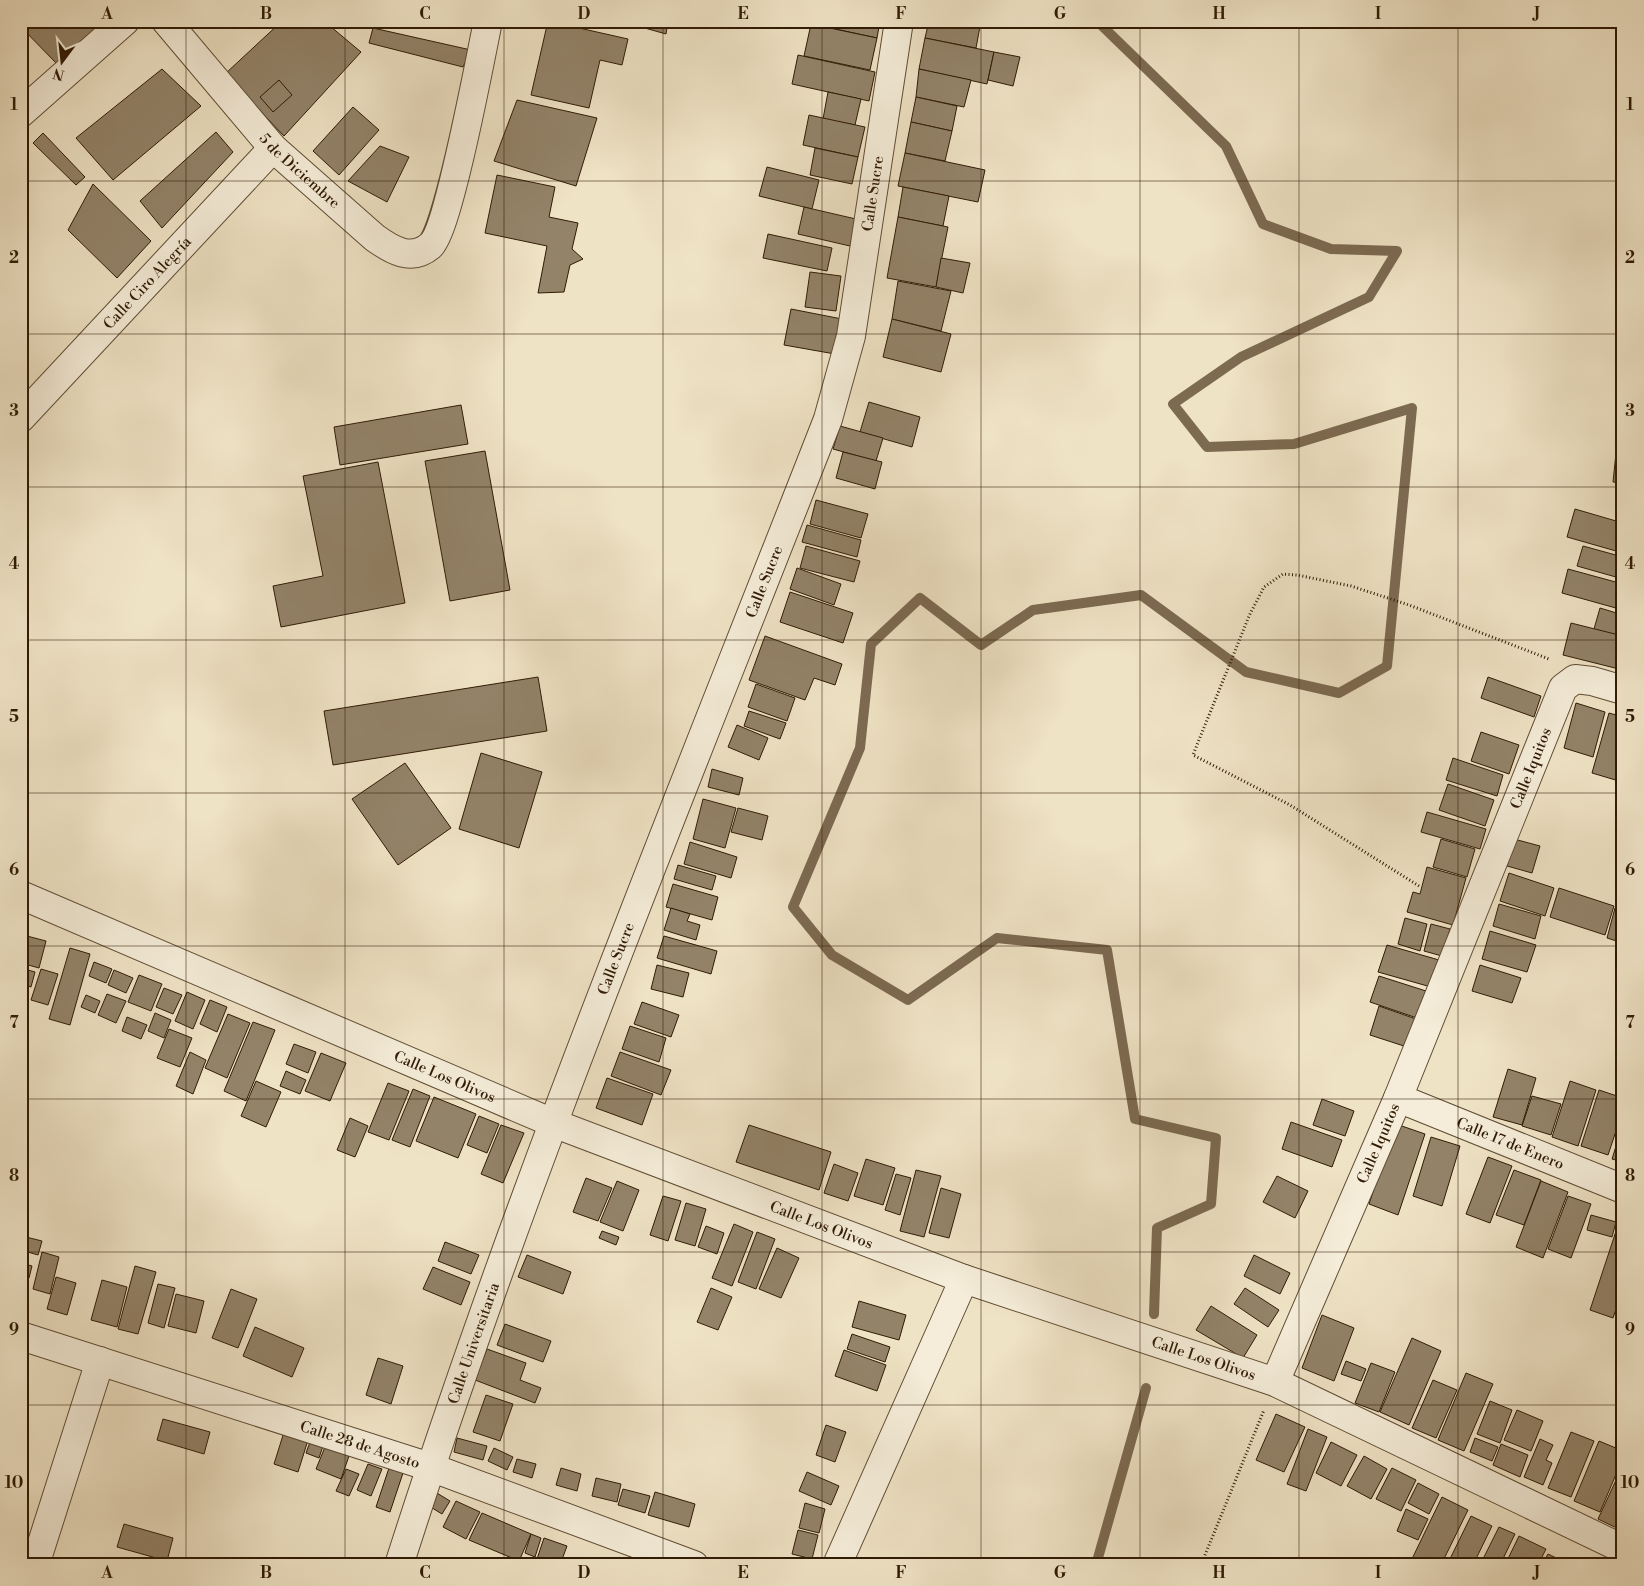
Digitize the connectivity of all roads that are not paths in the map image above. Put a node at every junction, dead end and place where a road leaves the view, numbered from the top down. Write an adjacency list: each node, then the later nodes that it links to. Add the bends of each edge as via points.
1 (125, 21): 5 (street)
2 (166, 21): 6 (street, 5 de Diciembre)
3 (488, 21): 6 (street, 5 de Diciembre, via 447,211 432,245 420,252 405,254 393,251)
4 (899, 21): 11 (street, Calle Sucre, via 851,336 828,419)
5 (21, 113)
6 (273, 148): 7 (street, Calle Ciro Alegría)
7 (25, 405)
8 (1623, 690): 10 (street, Calle Iquitos, via 1575,679 1563,688)
9 (21, 895): 11 (street, Calle Los Olivos)
10 (1398, 1098): 12 (street, Calle 17 de Enero); 16 (street, Calle Iquitos)
11 (553, 1123): 13 (street, Calle Los Olivos); 17 (street, Calle Universitaria)
12 (1623, 1188)
13 (964, 1279): 16 (street, Calle Los Olivos); 22 (street)
14 (21, 1336): 15 (street, Calle 28 de Agosto)
15 (100, 1361): 17 (street, Calle 28 de Agosto); 19 (street)
16 (1275, 1382): 18 (street, Calle Los Olivos)
17 (430, 1467): 20 (street, Calle Universitaria); 21 (street, Calle 28 de Agosto)
18 (1623, 1549)
19 (35, 1565)
20 (399, 1565)
21 (694, 1565)
22 (837, 1565)

